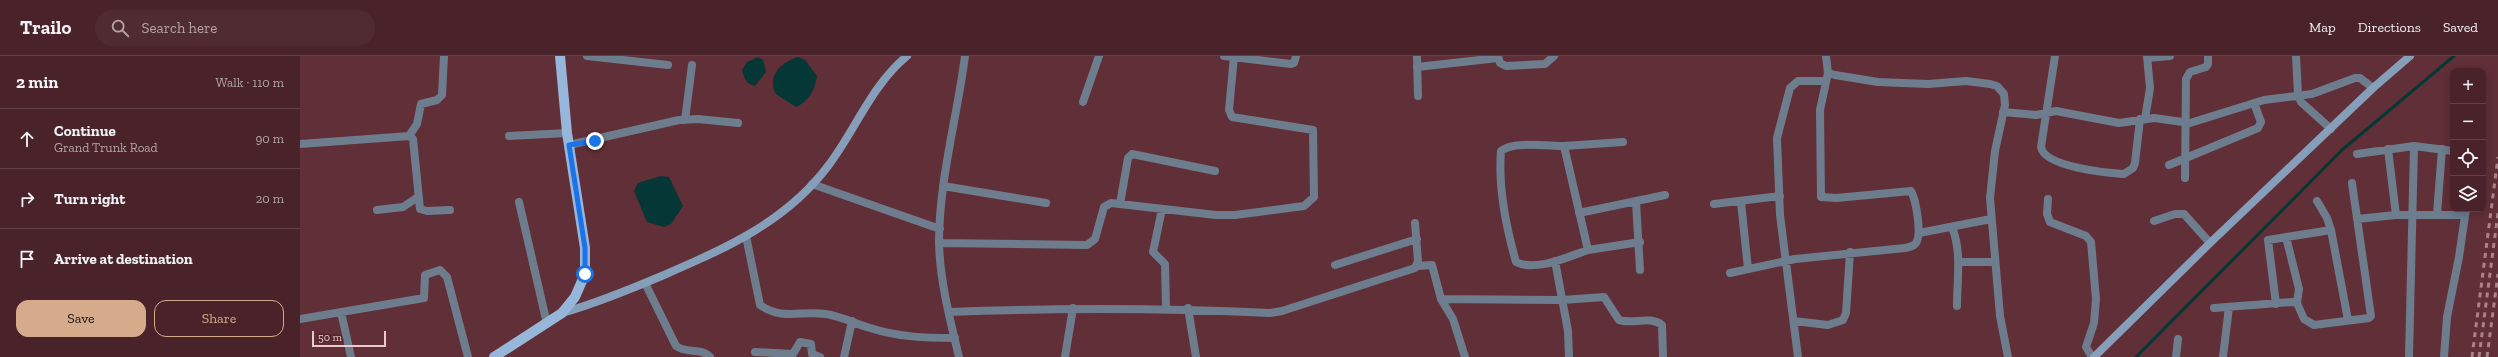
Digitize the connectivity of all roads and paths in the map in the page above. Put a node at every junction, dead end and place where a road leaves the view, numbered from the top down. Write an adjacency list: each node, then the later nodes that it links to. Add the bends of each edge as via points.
1 (444, 56): 37 (street, via 442,95 437,100 421,104 417,124)
2 (560, 56): 36 (main road)
3 (587, 56): 20 (street)
4 (965, 56): 54 (street)
5 (1099, 56): 27 (street)
6 (1224, 56): 17 (street)
7 (1296, 56): 17 (street, via 1296,60 1291,64)
8 (1417, 56): 22 (street)
9 (1554, 56): 18 (street, via 1545,64 1506,66 1502,66)
10 (1826, 56): 23 (street)
11 (2055, 56): 30 (street)
12 (2170, 56): 19 (street)
13 (2208, 56): 33 (street, via 2206,68 2190,72 2186,79)
14 (2296, 56): 25 (street)
15 (2410, 56): 24 (main road)
16 (902, 57): 53 (main road, via 890,69 828,166)
17 (1233, 57): 66 (street, via 1229,110 1232,117 1312,130 1313,200 1304,206 1235,215)
18 (1498, 57): 22 (street)
19 (2147, 57): 31 (street, via 2150,88)
20 (668, 65)
21 (692, 65): 32 (street)
22 (1418, 67): 26 (street)
23 (1827, 77): 29 (street, via 1878,82 1928,84 1966,81 1990,84 1997,86 2004,94); 56 (street, via 1798,81 1790,88 1778,138); 81 (street, via 1820,110 1820,197 1836,198 1911,191)
24 (2373, 88): 25 (street, via 2360,78 2355,78 2334,87); 35 (main road)
25 (2298, 95): 28 (street); 35 (street, via 2301,102)
26 (1418, 96)
27 (1083, 102)
28 (2254, 103): 33 (street, via 2195,122); 48 (street, via 2261,122 2258,128)
29 (2003, 112): 30 (street, via 2036,115); 74 (street, via 1995,151 1990,198)
30 (2048, 112): 31 (street, via 2056,111 2119,123); 31 (street, via 2042,150 2064,164 2101,173 2124,174 2134,168)
31 (2142, 119): 33 (street)
32 (685, 120): 34 (street); 41 (street)
33 (2185, 122): 48 (street)
34 (738, 123)
35 (2331, 129): 87 (main road)
36 (567, 133): 38 (street); 41 (main road)
37 (409, 136): 40 (street); 57 (street, via 413,139)
38 (509, 136)
39 (1623, 142): 42 (street)
40 (300, 144)
41 (569, 145): 112 (main road, via 586,261 581,284 575,297)
42 (1564, 146): 70 (street); 91 (street, via 1506,147 1501,151 1500,159 1501,191 1516,262 1525,266)
43 (2414, 146): 44 (street); 45 (street); 71 (street)
44 (2388, 149): 47 (street); 73 (street)
45 (2442, 149): 46 (street); 72 (street)
46 (2450, 150)
47 (2357, 154)
48 (2185, 158): 49 (street); 51 (street)
49 (2169, 165)
50 (1215, 171): 64 (street, via 1132,154 1128,158)
51 (2185, 178)
52 (2352, 183): 75 (street)
53 (812, 184): 79 (street); 82 (main road, via 776,217)
54 (944, 186): 63 (street); 79 (street)
55 (1665, 195): 61 (street)
56 (1780, 196): 62 (street); 90 (street)
57 (418, 197): 67 (street, via 403,207); 68 (street, via 420,209)
58 (2048, 199): 135 (street, via 2047,214 2050,222 2086,236 2092,242 2096,299 2094,323 2086,347)
59 (2317, 201): 80 (street)
60 (519, 202): 117 (street)
61 (1636, 202): 70 (street); 85 (street)
62 (1741, 202): 65 (street); 96 (street)
63 (1046, 203)
64 (1120, 204): 66 (street); 86 (street, via 1108,203 1104,207 1095,239 1087,245)
65 (1714, 204)
66 (1162, 209): 107 (street, via 1153,252 1165,264)
67 (377, 210)
68 (450, 210)
69 (2465, 212): 72 (street); 139 (street, via 2447,317)
70 (1579, 213): 88 (street)
71 (2412, 214): 72 (street); 73 (street); 138 (street)
72 (2437, 214)
73 (2396, 215): 75 (street)
74 (1991, 219): 78 (street); 93 (street)
75 (2357, 219): 114 (street, via 2371,316)
76 (2154, 221): 87 (street, via 2175,214 2184,214)
77 (1415, 223): 84 (street)
78 (1952, 227): 81 (street); 92 (street, via 1956,236)
79 (940, 229): 86 (street)
80 (2331, 230): 83 (street); 114 (street)
81 (1919, 233): 89 (street, via 1917,241 1911,247)
82 (746, 236): 99 (main road, via 730,247); 115 (street, via 760,305 771,313 825,313)
83 (2286, 238): 102 (street, via 2299,289); 103 (street, via 2270,238 2267,242)
84 (1416, 239): 94 (street); 95 (street)
85 (1640, 242): 88 (street); 97 (street)
86 (939, 243): 111 (street)
87 (2210, 243): 135 (main road)
88 (1588, 250): 91 (street)
89 (1850, 252): 90 (street); 116 (street, via 1845,317 1836,324 1828,325)
90 (1786, 260): 96 (street); 116 (street)
91 (1555, 261): 101 (street)
92 (1959, 262): 93 (street); 104 (street)
93 (1994, 262): 134 (street)
94 (1335, 265)
95 (1417, 266): 100 (street, via 1432,265); 108 (street, via 1282,311 1270,313)
96 (1748, 269): 98 (street)
97 (1640, 270)
98 (1730, 273)
99 (645, 283): 112 (main road, via 589,306); 124 (street, via 676,346 682,350 705,352)
100 (1441, 299): 101 (street); 130 (street, via 1453,319)
101 (1562, 300): 131 (street, via 1568,331); 132 (street, via 1604,297 1619,320 1626,323 1647,320 1659,322 1663,328)
102 (2297, 303): 103 (street); 114 (street, via 2308,323 2314,325)
103 (2276, 304): 105 (street)
104 (1956, 306)
105 (2229, 307): 109 (street); 137 (street)
106 (1073, 308): 107 (street); 111 (street); 128 (street)
107 (1166, 308): 108 (street)
108 (1188, 308): 129 (street)
109 (2214, 308)
110 (341, 312): 113 (street); 121 (street); 122 (street, via 424,298 425,274 440,270 447,277)
111 (949, 312): 118 (street)
112 (562, 313): 117 (main road)
113 (300, 319)
114 (2348, 320)
115 (852, 321): 118 (street, via 914,338); 126 (street)
116 (1794, 321): 133 (street)
117 (547, 324): 123 (main road)
118 (955, 338): 127 (street)
119 (2178, 339): 136 (street)
120 (755, 352): 125 (street, via 793,354 800,342 811,344 812,354)
121 (351, 357)
122 (468, 357)
123 (494, 357)
124 (710, 357)
125 (820, 357)
126 (844, 357)
127 (959, 357)
128 (1064, 357)
129 (1196, 357)
130 (1465, 357)
131 (1569, 357)
132 (1663, 357)
133 (1798, 357)
134 (2008, 357)
135 (2093, 357)
136 (2176, 357)
137 (2223, 357)
138 (2409, 357)
139 (2444, 357)

